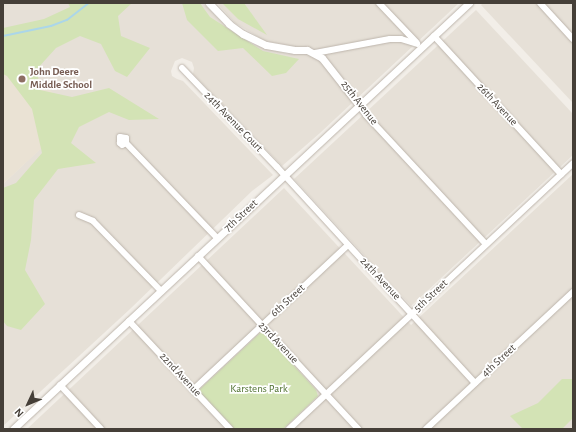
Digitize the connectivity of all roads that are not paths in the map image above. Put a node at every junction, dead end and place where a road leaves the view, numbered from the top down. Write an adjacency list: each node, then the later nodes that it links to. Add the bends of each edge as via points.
1 (209, 3): 8 (street, via 229,24 266,45)
2 (379, 3): 7 (street)
3 (469, 3): 5 (street, 7th Street)
4 (540, 3): 6 (street)
5 (434, 36): 7 (street, 7th Street); 13 (street, 26th Avenue)
6 (573, 39)
7 (419, 46): 8 (street, via 401,39 390,39); 10 (street, 7th Street)
8 (315, 53): 10 (street, 25th Avenue, via 328,64)
9 (182, 68): 14 (street, 24th Avenue Court)
10 (359, 105): 14 (street, 7th Street); 17 (street, 25th Avenue)
11 (126, 143): 16 (street)
12 (573, 163): 13 (street, 5th Street)
13 (561, 174): 17 (street, 5th Street)
14 (284, 176): 16 (street, 7th Street); 18 (street, 24th Avenue)
15 (79, 215): 20 (street, via 94,220)
16 (217, 238): 19 (street, 7th Street)
17 (486, 244): 22 (street, 5th Street)
18 (348, 245): 22 (street, 24th Avenue); 24 (street, 6th Street)
19 (198, 256): 20 (street, 7th Street); 24 (street, 23rd Avenue)
20 (161, 291): 23 (street, 7th Street)
21 (573, 292): 25 (street, 4th Street)
22 (411, 314): 25 (street, 24th Avenue); 28 (street, 5th Street)
23 (129, 321): 26 (street, 7th Street); 27 (street, 22nd Avenue)
24 (262, 326): 27 (street, 6th Street); 28 (street, 23rd Avenue)
25 (475, 383): 34 (street, 4th Street)
26 (60, 385): 29 (street, 7th Street); 30 (street)
27 (194, 390): 31 (street, 22nd Avenue)
28 (326, 394): 32 (street, 5th Street); 33 (street, 23rd Avenue)
29 (13, 429)
30 (101, 429)
31 (230, 429)
32 (289, 429)
33 (358, 429)
34 (426, 429)

